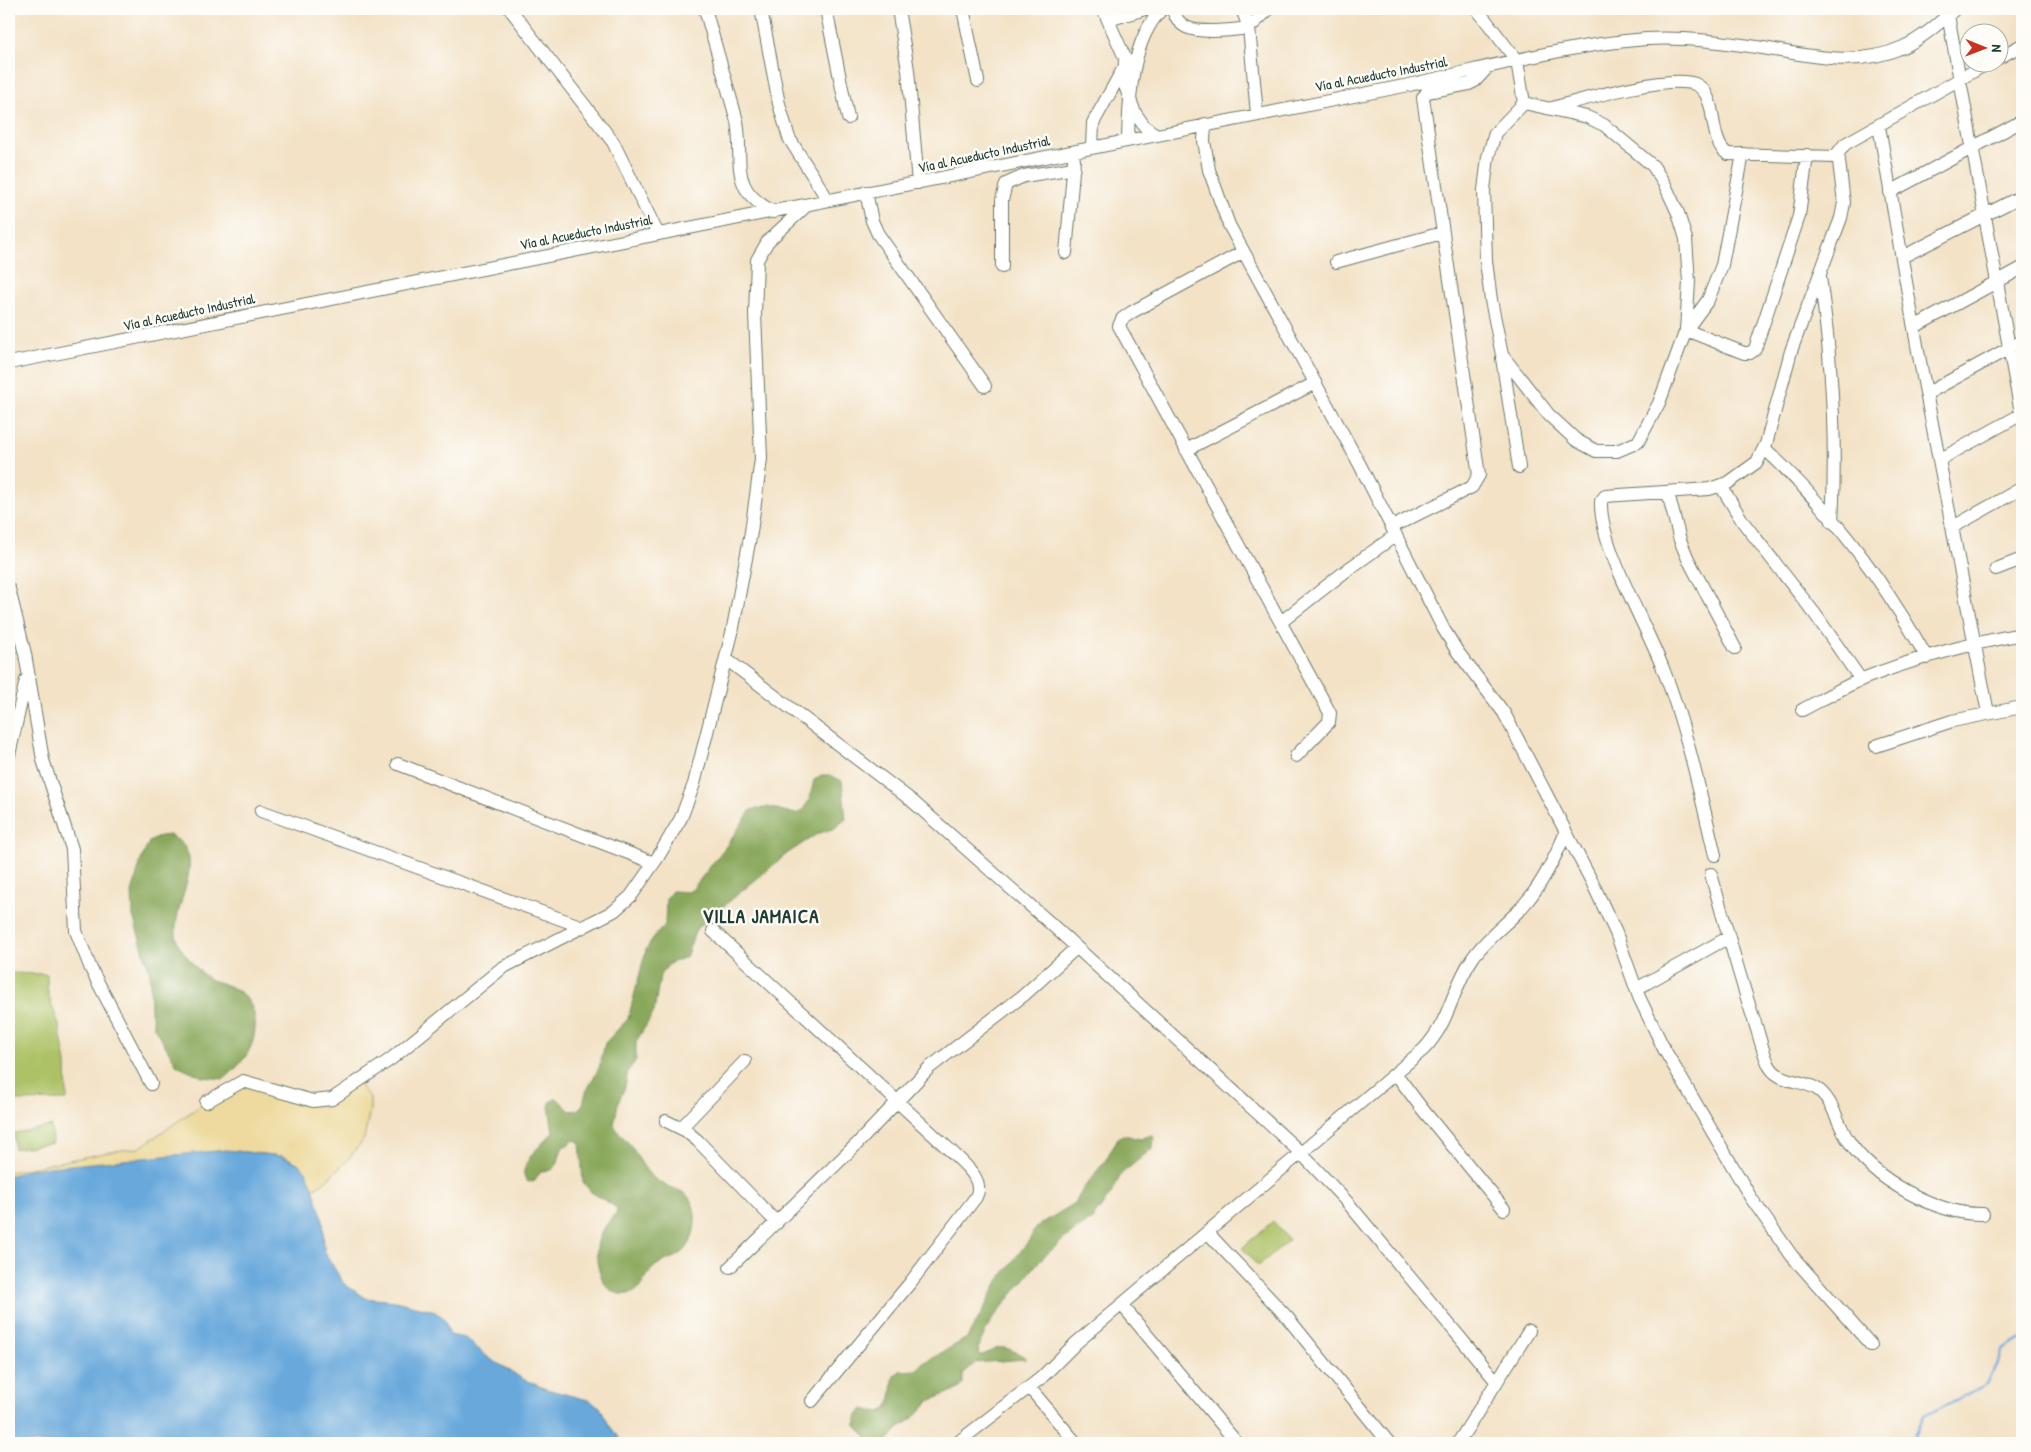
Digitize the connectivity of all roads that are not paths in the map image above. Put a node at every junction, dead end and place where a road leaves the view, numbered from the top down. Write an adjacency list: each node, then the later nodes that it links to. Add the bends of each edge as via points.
1 (510, 9): 51 (street, via 613,142)
2 (704, 9): 48 (street, via 738,121 738,168 742,180 753,197)
3 (761, 9): 46 (street, via 779,104 789,138)
4 (826, 9): 29 (street)
5 (898, 9): 42 (street, via 908,70)
6 (964, 9): 24 (street)
7 (1145, 9): 14 (street)
8 (1162, 9): 17 (street, via 1151,22)
9 (1172, 9): 15 (street, via 1181,24 1194,30)
10 (1242, 9): 15 (street)
11 (1269, 9): 15 (street)
12 (1477, 9): 19 (street)
13 (1951, 12): 19 (street, Vía al Acueducto Industrial, via 1904,47 1860,59 1823,58 1681,38 1605,44); 23 (street)
14 (1105, 14): 20 (street)
15 (1250, 28): 28 (street)
16 (2022, 45): 18 (street)
17 (1138, 49): 20 (street); 25 (street)
18 (2008, 53)
19 (1517, 61): 21 (street, Vía al Acueducto Industrial); 26 (street)
20 (1126, 63): 25 (street, via 1124,83); 35 (street, via 1093,123)
21 (1488, 67): 28 (street, Vía al Acueducto Industrial); 50 (street, via 1476,81 1427,92 1423,98)
22 (1972, 72): 23 (street)
23 (1960, 79): 32 (street); 36 (street)
24 (978, 82)
25 (1130, 102): 33 (street, via 1140,121); 34 (street)
26 (1524, 103): 27 (street); 64 (street, via 1495,133 1488,156 1484,190 1486,261)
27 (1548, 109): 38 (street, via 1614,91 1680,81 1696,85 1708,94 1723,151); 61 (street, via 1587,117 1604,125 1653,166 1665,184 1686,238 1689,282)
28 (1257, 114): 31 (street, Vía al Acueducto Industrial)
29 (848, 118)
30 (2022, 121): 36 (street)
31 (1205, 124): 33 (street, Vía al Acueducto Industrial); 53 (street, via 1208,170)
32 (1879, 126): 40 (street, via 1845,144); 44 (street)
33 (1155, 134): 34 (street, Vía al Acueducto Industrial)
34 (1128, 140): 35 (street, Vía al Acueducto Industrial)
35 (1092, 147): 37 (street, Vía al Acueducto Industrial)
36 (1972, 148): 44 (street); 49 (street)
37 (1075, 150): 41 (street); 42 (street, Vía al Acueducto Industrial)
38 (1743, 154): 39 (street); 61 (street, via 1722,265 1708,300)
39 (1807, 155): 40 (street); 61 (street, via 1798,216 1755,349 1744,353)
40 (1837, 157): 58 (street, via 1843,209)
41 (1074, 168): 52 (street); 56 (street, via 1024,176 1006,184 1002,200)
42 (918, 183): 43 (street, Vía al Acueducto Industrial)
43 (866, 192): 46 (street, Vía al Acueducto Industrial); 67 (street, via 878,234)
44 (1890, 192): 54 (street)
45 (2022, 196): 49 (street)
46 (828, 200): 47 (street, Vía al Acueducto Industrial)
47 (808, 204): 48 (street, Vía al Acueducto Industrial); 88 (street, via 776,232 757,260 755,314 761,459 752,532)
48 (774, 212): 51 (street, Vía al Acueducto Industrial)
49 (1984, 216): 54 (street); 59 (street)
50 (1442, 233): 55 (street); 79 (street, via 1479,475 1472,487)
51 (658, 234): 65 (street, Vía al Acueducto Industrial)
52 (1066, 252)
53 (1243, 252): 66 (street); 71 (street, via 1132,312 1120,322 1121,331)
54 (1902, 257): 60 (street)
55 (1336, 262)
56 (1002, 267)
57 (2022, 268): 59 (street)
58 (1820, 277): 70 (street, via 1791,351); 77 (street, via 1835,421)
59 (1997, 281): 60 (street); 63 (street)
60 (1914, 327): 68 (street)
61 (1686, 330): 64 (street, via 1659,403 1638,442 1617,451 1596,451 1576,440 1549,415)
62 (2022, 342): 63 (street)
63 (2009, 348): 68 (street); 69 (street)
64 (1502, 355): 73 (street)
65 (9, 363)
66 (1315, 383): 71 (street); 79 (street)
67 (984, 386)
68 (1926, 394): 72 (street)
69 (2022, 415): 72 (street)
70 (1764, 448): 74 (street, via 1752,466); 77 (street)
71 (1186, 450): 83 (street)
72 (1939, 460): 78 (street)
73 (1519, 467)
74 (1721, 486): 76 (street); 90 (street, via 1743,522 1815,614)
75 (2022, 488): 78 (street)
76 (1668, 493): 86 (street, via 1688,559); 100 (street, via 1602,497 1602,515 1618,567 1677,707)
77 (1832, 522): 87 (street, via 1892,600)
78 (1953, 527): 85 (street)
79 (1394, 531): 83 (street); 99 (street, via 1457,651 1504,712)
80 (2022, 559): 81 (street)
81 (1996, 570)
82 (9, 589): 89 (street)
83 (1281, 622): 96 (street, via 1330,713 1329,722)
84 (2022, 634): 85 (street)
85 (1974, 643): 87 (street); 93 (street)
86 (1735, 648)
87 (1927, 658): 90 (street)
88 (726, 659): 101 (street, via 688,802 676,829); 106 (street, via 911,800)
89 (28, 673): 95 (street); 110 (street, via 43,760 72,849 76,931 91,969)
90 (1861, 680): 92 (street)
91 (2022, 707): 93 (street)
92 (1802, 710)
93 (1988, 713): 94 (street)
94 (1876, 746)
95 (9, 755)
96 (1296, 756)
97 (398, 764): 101 (street)
98 (260, 811): 103 (street)
99 (1566, 832): 107 (street, via 1616,933); 109 (street, via 1532,895 1470,962 1435,1037)
100 (1715, 855)
101 (654, 863): 103 (street, via 624,904)
102 (1711, 874): 105 (street)
103 (583, 927): 112 (street, via 502,968 391,1059 332,1099 313,1101 243,1082)
104 (713, 930): 111 (street)
105 (1729, 937): 107 (street); 117 (street, via 1771,1069 1787,1080 1817,1089 1826,1096 1848,1141 1880,1172 1934,1205 1962,1213)
106 (1076, 948): 111 (street, via 1024,995 946,1054); 115 (street)
107 (1636, 989): 123 (street, via 1664,1049 1763,1218 1801,1267)
108 (745, 1061): 114 (street)
109 (1396, 1074): 115 (street); 116 (street)
110 (151, 1084)
111 (896, 1101): 118 (street); 126 (street, via 970,1170 978,1192 910,1283)
112 (206, 1102)
113 (666, 1121): 114 (street)
114 (681, 1128): 118 (street, via 698,1141)
115 (1300, 1152): 119 (street); 124 (street, via 1354,1210)
116 (1504, 1209)
117 (1983, 1214)
118 (777, 1222): 120 (street)
119 (1208, 1233): 121 (street); 130 (street, via 1287,1317)
120 (730, 1266)
121 (1122, 1305): 125 (street); 129 (street)
122 (1529, 1331): 124 (street)
123 (1871, 1345)
124 (1497, 1382): 131 (street)
125 (1029, 1386): 127 (street); 128 (street)
126 (812, 1401)
127 (957, 1443)
128 (1076, 1443)
129 (1237, 1443)
130 (1389, 1443)
131 (1458, 1443)

